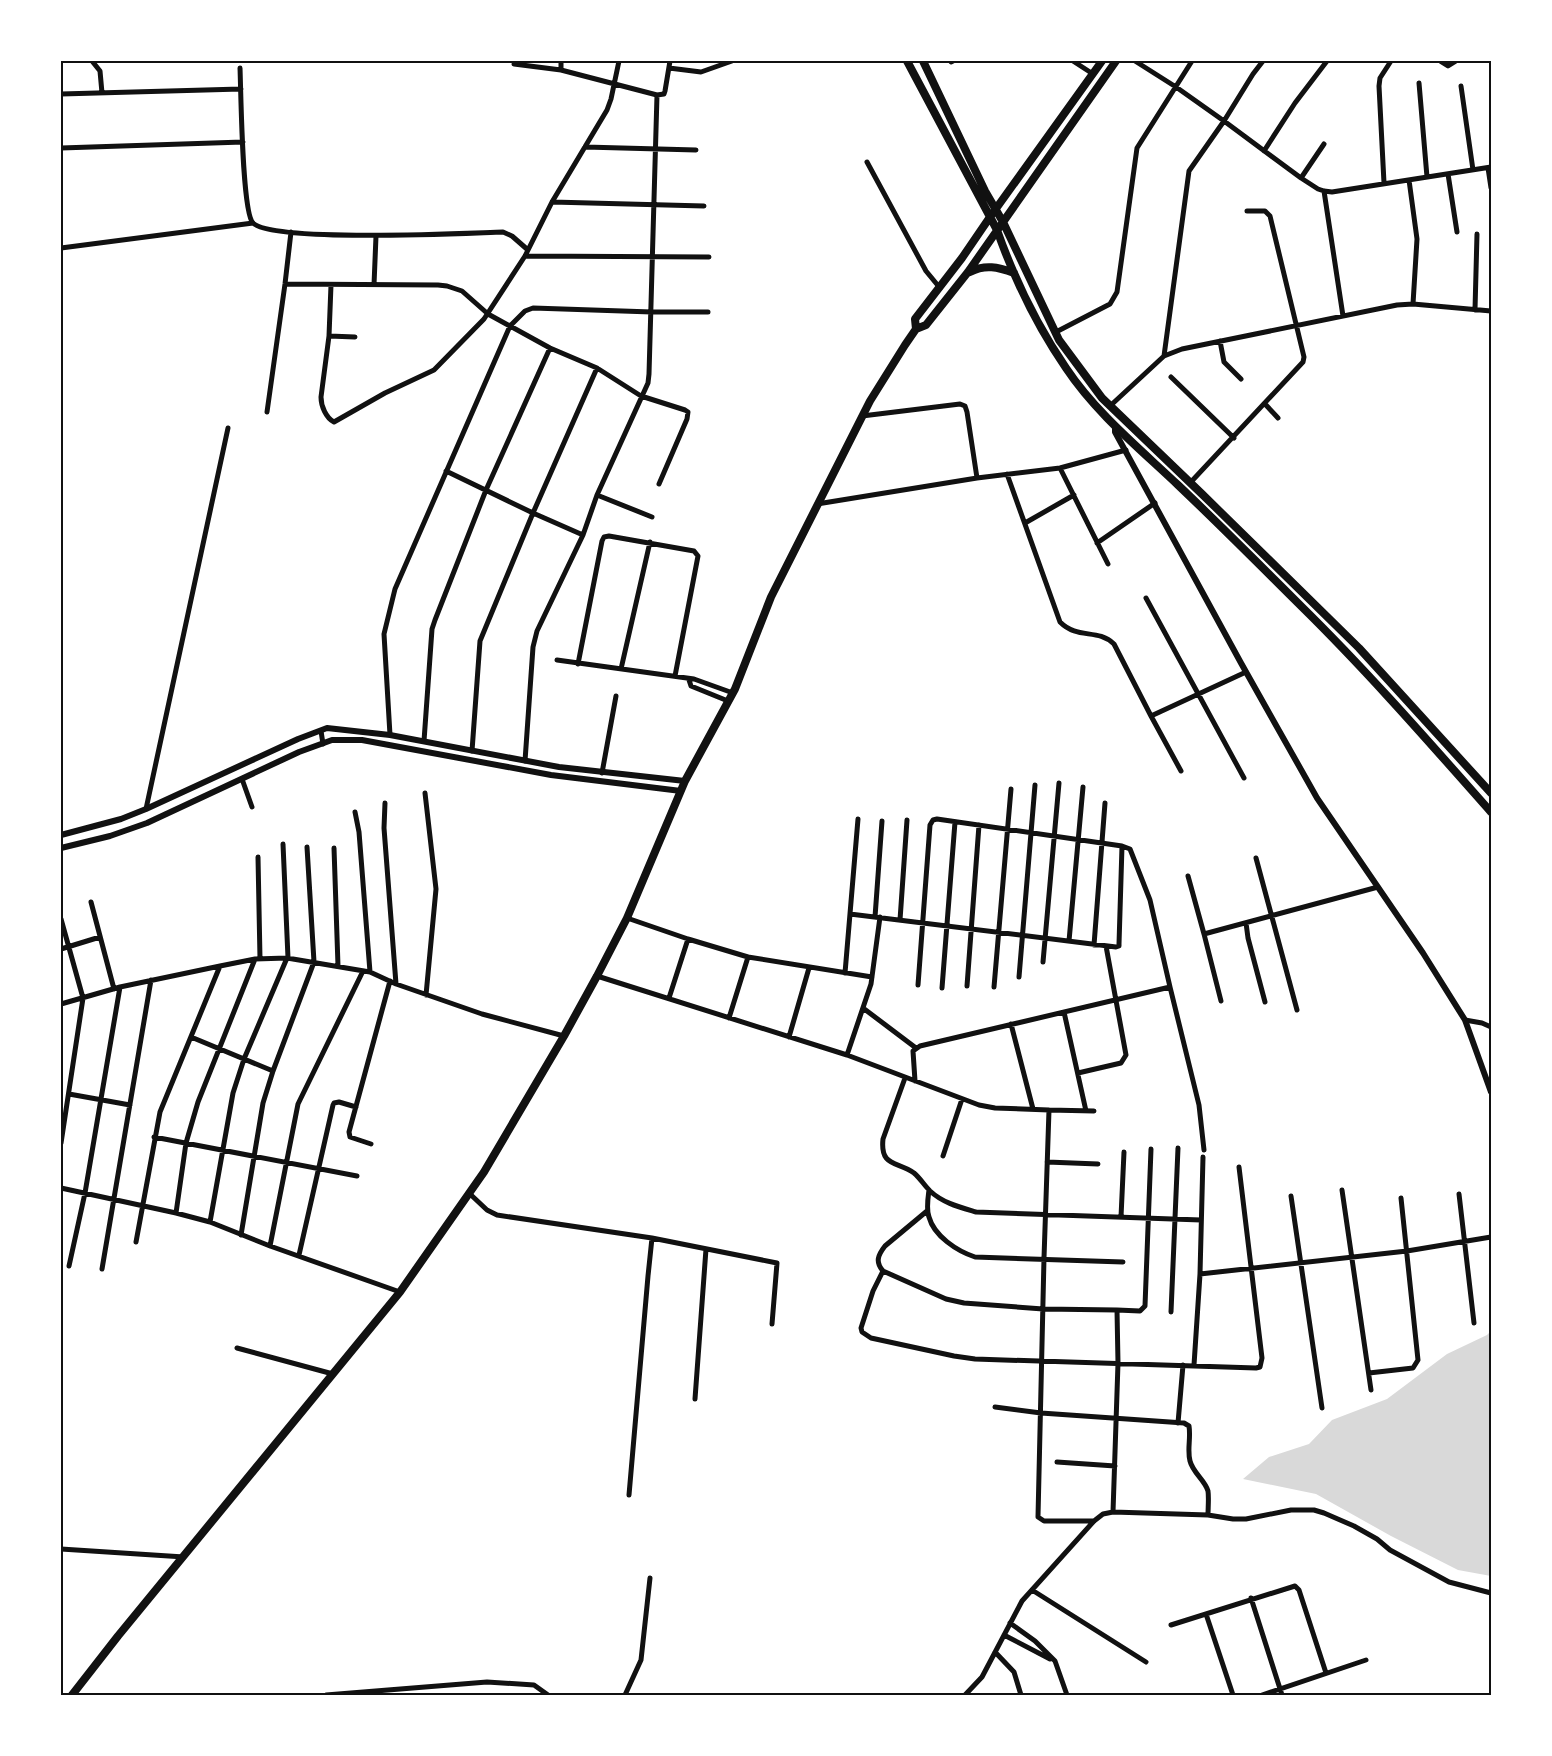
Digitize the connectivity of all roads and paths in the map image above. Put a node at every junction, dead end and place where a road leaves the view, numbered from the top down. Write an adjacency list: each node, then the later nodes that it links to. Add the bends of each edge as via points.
1 (92, 61): 28 (street, via 100,71)
2 (561, 61): 21 (street)
3 (618, 61): 23 (street)
4 (670, 61): 20 (street)
5 (732, 61): 20 (street, via 701,72)
6 (906, 61): 53 (main road)
7 (923, 61): 53 (main road, via 985,191)
8 (1073, 61): 22 (street)
9 (1102, 61): 22 (main road)
10 (1116, 61): 54 (main road)
11 (1135, 61): 26 (street)
12 (1192, 61): 26 (street)
13 (1263, 61): 31 (street)
14 (1326, 61): 38 (street)
15 (1391, 61): 46 (street, via 1380,78 1379,86)
16 (1440, 61): 17 (street, via 1448,66)
17 (1456, 61)
18 (514, 64): 21 (street)
19 (240, 68): 27 (street)
20 (669, 68): 30 (street, via 664,94)
21 (561, 70): 23 (street)
22 (1093, 74): 53 (main road)
23 (614, 83): 30 (street); 34 (street, via 607,110)
24 (1419, 83): 43 (street)
25 (1461, 86): 41 (street)
26 (1176, 87): 31 (street); 82 (street, via 1137,148 1117,292 1110,304)
27 (241, 89): 28 (street); 32 (street)
28 (102, 93): 29 (street)
29 (61, 94)
30 (657, 94): 36 (street)
31 (1224, 121): 38 (street); 87 (street, via 1189,171)
32 (243, 142): 35 (street); 55 (street, via 248,213)
33 (1324, 144): 44 (street)
34 (585, 147): 36 (street); 49 (street)
35 (61, 148)
36 (655, 150): 37 (street); 50 (street)
37 (696, 150)
38 (1264, 151): 44 (street)
39 (867, 162): 71 (street, via 926,271)
40 (1489, 168): 41 (street); 47 (street)
41 (1473, 170): 42 (street)
42 (1448, 174): 43 (street); 58 (street)
43 (1427, 177): 45 (street)
44 (1301, 178): 48 (street)
45 (1409, 180): 46 (street); 72 (street, via 1417,239)
46 (1384, 184): 48 (street)
47 (1491, 188)
48 (1324, 192): 78 (street)
49 (552, 202): 50 (street); 62 (street)
50 (653, 205): 51 (street); 64 (street)
51 (704, 206)
52 (1247, 211): 80 (street, via 1266,211 1270,216)
53 (992, 213): 54 (main road); 56 (main road); 71 (main road)
54 (1003, 222): 56 (main road); 82 (main road)
55 (253, 223): 57 (street, via 261,228); 61 (street)
56 (997, 230): 66 (main road); 67 (main road)
57 (291, 232): 60 (street); 68 (street)
58 (1457, 232)
59 (1477, 234): 73 (street)
60 (376, 236): 62 (street, via 503,232); 70 (street)
61 (61, 248)
62 (528, 250): 63 (street)
63 (525, 256): 64 (street); 77 (street)
64 (652, 256): 65 (street); 75 (street)
65 (709, 257)
66 (968, 272): 67 (main road, via 992,266); 81 (main road, via 926,325)
67 (1014, 273): 97 (main road, via 1045,337 1066,369)
68 (285, 284): 69 (street); 94 (street)
69 (331, 285): 70 (street); 83 (street)
70 (374, 285): 77 (street, via 456,288)
71 (940, 288): 81 (main road, via 915,319)
72 (1413, 304): 73 (street); 78 (street, via 1397,304)
73 (1475, 310): 74 (street)
74 (1491, 311)
75 (652, 312): 76 (street); 79 (street, via 533,308); 91 (street, via 648,383)
76 (708, 312)
77 (488, 314): 79 (street); 83 (street, via 434,370 334,422 321,401)
78 (1343, 316): 80 (street)
79 (510, 326): 86 (street); 102 (street)
80 (1296, 326): 85 (street); 92 (street, via 1303,362)
81 (916, 329): 95 (main road)
82 (1056, 332): 93 (main road, via 1066,351)
83 (329, 336): 84 (street)
84 (355, 337)
85 (1220, 342): 87 (street); 90 (street, via 1224,362)
86 (550, 348): 88 (street); 107 (street)
87 (1164, 356): 93 (street)
88 (597, 368): 91 (street); 112 (street)
89 (1171, 377): 99 (street)
90 (1241, 379)
91 (641, 396): 106 (street, via 685,410 688,415); 108 (street)
92 (1265, 404): 96 (street); 99 (street)
93 (1110, 406): 105 (main road)
94 (267, 412)
95 (862, 416): 104 (street, via 965,406); 111 (main road)
96 (1278, 418)
97 (1115, 426): 100 (street); 154 (main road, via 1329,633)
98 (228, 428): 152 (street)
99 (1234, 438): 105 (street)
100 (1126, 450): 101 (street); 110 (street)
101 (1060, 468): 103 (street); 109 (street)
102 (446, 471): 107 (street); 132 (street, via 395,589 386,623)
103 (1007, 474): 104 (street); 114 (street)
104 (977, 478): 111 (street)
105 (1190, 483): 148 (main road, via 1359,648)
106 (659, 484)
107 (486, 490): 112 (street); 133 (street, via 432,629)
108 (597, 495): 113 (street); 115 (street)
109 (1074, 495): 114 (street); 117 (street)
110 (1154, 503): 117 (street); 123 (street)
111 (817, 504): 126 (main road, via 771,597)
112 (533, 513): 115 (street); 135 (street, via 480,641)
113 (652, 517)
114 (1025, 523): 130 (street, via 1060,622 1073,632 1108,638 1114,644)
115 (583, 535): 136 (street, via 537,631)
116 (650, 542): 121 (street, via 604,537); 122 (street); 124 (street, via 694,551 698,556)
117 (1098, 543): 118 (street)
118 (1108, 564)
119 (1146, 598): 127 (street)
120 (557, 660): 121 (street)
121 (578, 664): 122 (street)
122 (621, 669): 124 (street)
123 (1246, 672): 127 (street); 176 (street, via 1317,798)
124 (675, 676): 125 (street)
125 (689, 680): 126 (street); 129 (street, via 691,686)
126 (733, 693): 129 (main road)
127 (1198, 694): 130 (street); 139 (street)
128 (616, 696): 138 (street)
129 (728, 701): 141 (main road)
130 (1151, 716): 137 (street)
131 (321, 732): 132 (street, via 334,728); 134 (street); 152 (street, via 298,738)
132 (390, 735): 133 (street)
133 (424, 741): 135 (street)
134 (323, 744): 140 (street); 146 (street, via 340,739 362,740 550,775)
135 (472, 751): 136 (street)
136 (526, 761): 138 (street)
137 (1181, 771)
138 (602, 773): 141 (street)
139 (1244, 778)
140 (242, 779): 151 (street); 164 (street, via 147,823)
141 (685, 781): 146 (main road)
142 (1060, 783): 165 (street)
143 (1035, 785): 162 (street)
144 (1083, 787): 166 (street)
145 (1011, 789): 161 (street)
146 (681, 791): 181 (main road)
147 (425, 793): 222 (street, via 436,889)
148 (1491, 793)
149 (385, 803): 215 (street, via 384,828)
150 (1105, 803): 167 (street)
151 (252, 807)
152 (146, 809): 159 (street)
153 (355, 812): 208 (street)
154 (1491, 812)
155 (858, 819): 178 (street)
156 (908, 820): 183 (street)
157 (882, 821): 180 (street)
158 (956, 822): 160 (street); 184 (street, via 937,819 931,822); 186 (street)
159 (106, 823): 163 (street); 164 (street)
160 (979, 825): 161 (street); 187 (street)
161 (1007, 829): 162 (street); 188 (street)
162 (1031, 833): 165 (street); 190 (street)
163 (61, 835)
164 (110, 836): 171 (street)
165 (1054, 836): 166 (street); 192 (street)
166 (1079, 840): 167 (street); 194 (street)
167 (1102, 843): 169 (street); 195 (street)
168 (283, 844): 200 (street)
169 (1122, 846): 197 (street, via 1119,946); 218 (street, via 1130,849 1150,900)
170 (308, 847): 202 (street)
171 (61, 848)
172 (334, 848): 205 (street)
173 (258, 857): 201 (street)
174 (1256, 858): 179 (street)
175 (1188, 876): 189 (street)
176 (1378, 887): 179 (street); 233 (street)
177 (91, 902): 191 (street)
178 (850, 914): 180 (street); 209 (street)
179 (1272, 916): 185 (street); 230 (street)
180 (877, 917): 183 (street); 211 (street)
181 (626, 918): 193 (street); 210 (main road)
182 (61, 919): 196 (street)
183 (900, 920): 184 (street)
184 (923, 923): 186 (street); 216 (street)
185 (1246, 923): 189 (street); 227 (street)
186 (947, 926): 187 (street); 220 (street)
187 (971, 929): 188 (street); 217 (street)
188 (998, 932): 190 (street); 221 (street)
189 (1204, 934): 226 (street)
190 (1022, 936): 192 (street); 212 (street)
191 (100, 937): 196 (street); 219 (street)
192 (1045, 938): 194 (street); 203 (street)
193 (688, 939): 199 (street); 224 (street)
194 (1069, 941): 195 (street)
195 (1094, 945): 197 (street)
196 (69, 946): 198 (street); 223 (street)
197 (1106, 946): 225 (street)
198 (61, 949)
199 (748, 957): 206 (street); 232 (street)
200 (288, 958): 201 (street); 202 (street); 242 (street)
201 (258, 959): 204 (street); 240 (street)
202 (314, 962): 205 (street); 243 (street)
203 (1043, 962)
204 (220, 966): 213 (street); 237 (street)
205 (338, 966): 207 (street)
206 (809, 968): 209 (street); 238 (street)
207 (363, 971): 208 (street); 269 (street, via 298,1104)
208 (370, 972): 214 (street)
209 (845, 973): 211 (street)
210 (598, 976): 224 (street); 236 (main road)
211 (872, 977): 229 (street)
212 (1018, 977)
213 (151, 980): 219 (street); 251 (street)
214 (390, 981): 215 (street); 252 (street)
215 (396, 984): 222 (street)
216 (918, 985)
217 (966, 986)
218 (1170, 987): 225 (street); 264 (street, via 1200,1105)
219 (117, 988): 223 (street); 250 (street)
220 (942, 988)
221 (994, 988)
222 (426, 995): 236 (street)
223 (83, 998): 228 (street); 248 (street)
224 (669, 998): 232 (street)
225 (1116, 1000): 231 (street); 244 (street, via 1126,1055 1124,1059 1121,1063)
226 (1221, 1001)
227 (1265, 1002)
228 (61, 1004)
229 (863, 1008): 239 (street); 241 (street)
230 (1297, 1010)
231 (1064, 1012): 234 (street); 244 (street)
232 (729, 1018): 238 (street)
233 (1465, 1020): 235 (street); 247 (street)
234 (1011, 1024): 239 (street); 253 (street)
235 (1491, 1027)
236 (564, 1036): 279 (main road)
237 (191, 1037): 240 (street); 257 (street, via 160,1112)
238 (789, 1037): 241 (street)
239 (916, 1048): 246 (street, via 912,1055)
240 (218, 1049): 242 (street); 259 (street)
241 (847, 1055): 245 (street)
242 (244, 1059): 243 (street); 263 (street, via 230,1104)
243 (273, 1071): 266 (street, via 261,1111)
244 (1078, 1073): 255 (street)
245 (905, 1078): 246 (street); 276 (street, via 882,1146 888,1161 914,1174)
246 (915, 1081): 249 (street)
247 (1491, 1092)
248 (69, 1094): 250 (street); 258 (street)
249 (962, 1099): 253 (street, via 986,1107); 267 (street)
250 (100, 1100): 251 (street); 278 (street)
251 (130, 1105): 283 (street)
252 (356, 1107): 260 (street, via 348,1135); 273 (street, via 334,1103)
253 (1033, 1109): 254 (street)
254 (1050, 1110): 255 (street); 270 (street)
255 (1086, 1111): 256 (street)
256 (1094, 1111)
257 (154, 1137): 259 (street); 284 (street)
258 (61, 1143)
259 (186, 1143): 263 (street); 286 (street)
260 (371, 1144)
261 (1178, 1148): 290 (street)
262 (1152, 1149): 289 (street)
263 (222, 1150): 266 (street); 292 (street)
264 (1204, 1150)
265 (1124, 1152): 288 (street)
266 (254, 1156): 269 (street); 293 (street)
267 (943, 1156)
268 (1203, 1157): 291 (street)
269 (286, 1162): 273 (street); 298 (street)
270 (1047, 1162): 271 (street); 287 (street)
271 (1098, 1164)
272 (1239, 1167): 307 (street)
273 (319, 1168): 274 (street); 301 (street)
274 (357, 1176)
275 (61, 1188): 278 (street)
276 (929, 1190): 285 (street); 287 (street, via 941,1200 976,1212)
277 (1342, 1190): 303 (street)
278 (85, 1193): 283 (street); 306 (street)
279 (470, 1194): 295 (street, via 487,1210 497,1214); 311 (main road)
280 (1459, 1194): 297 (street)
281 (1291, 1196): 305 (street)
282 (1401, 1198): 300 (street)
283 (114, 1200): 284 (street); 308 (street)
284 (141, 1206): 286 (street); 296 (street)
285 (927, 1211): 302 (street, via 939,1234 968,1255); 309 (street, via 880,1252 878,1262)
286 (176, 1212): 292 (street)
287 (1046, 1214): 288 (street); 302 (street)
288 (1121, 1217): 289 (street)
289 (1148, 1218): 290 (street); 313 (street, via 1145,1306 1140,1311)
290 (1175, 1219): 291 (street); 314 (street)
291 (1201, 1220): 310 (street)
292 (210, 1222): 293 (street)
293 (241, 1235): 298 (street)
294 (1491, 1237): 297 (street)
295 (652, 1238): 299 (street); 333 (street)
296 (136, 1242)
297 (1464, 1242): 300 (street); 315 (street)
298 (270, 1246): 301 (street)
299 (706, 1249): 316 (street, via 777,1264); 325 (street)
300 (1407, 1251): 303 (street); 322 (street, via 1417,1364 1413,1368)
301 (298, 1255): 311 (street)
302 (1044, 1258): 304 (street); 312 (street)
303 (1352, 1258): 305 (street); 322 (street)
304 (1123, 1262)
305 (1301, 1263): 307 (street); 327 (street)
306 (69, 1266)
307 (1251, 1268): 310 (street); 321 (street, via 1262,1358 1260,1367)
308 (102, 1269)
309 (883, 1271): 312 (street, via 946,1299); 318 (street, via 862,1328 866,1335 965,1358)
310 (1200, 1274): 321 (street)
311 (400, 1292): 323 (main road)
312 (1043, 1309): 313 (street); 318 (street)
313 (1117, 1310): 319 (street)
314 (1171, 1312)
315 (1474, 1323)
316 (772, 1324)
317 (237, 1348): 323 (street)
318 (1041, 1361): 319 (street); 328 (street)
319 (1118, 1363): 320 (street); 329 (street)
320 (1183, 1365): 321 (street); 330 (street)
321 (1194, 1365)
322 (1369, 1373): 324 (street)
323 (333, 1374): 338 (main road)
324 (1371, 1390)
325 (695, 1399)
326 (995, 1407): 328 (street)
327 (1322, 1408)
328 (1041, 1413): 329 (street); 336 (street, via 1038,1517 1044,1520)
329 (1116, 1418): 330 (street); 332 (street)
330 (1178, 1423): 335 (street, via 1189,1426 1189,1458 1206,1486)
331 (1057, 1462): 332 (street)
332 (1115, 1466): 334 (street)
333 (629, 1495)
334 (1113, 1512): 335 (street); 336 (street)
335 (1208, 1515): 341 (street, via 1246,1520 1301,1509 1324,1513 1377,1539 1390,1550 1449,1582)
336 (1094, 1521): 340 (street)
337 (61, 1548): 338 (street)
338 (184, 1557): 354 (main road)
339 (650, 1578): 357 (street, via 641,1660)
340 (1032, 1590): 344 (street); 350 (street)
341 (1491, 1593)
342 (1252, 1598): 343 (street); 351 (street, via 1291,1586 1298,1588); 352 (street)
343 (1206, 1614): 345 (street); 360 (street)
344 (1010, 1623): 346 (street); 349 (street)
345 (1171, 1625)
346 (1004, 1635): 347 (street); 349 (street)
347 (995, 1652): 353 (street, via 982,1677); 358 (street, via 1014,1672)
348 (1366, 1660): 351 (street)
349 (1055, 1661): 359 (street)
350 (1146, 1662)
351 (1326, 1673): 352 (street)
352 (1280, 1688): 361 (street); 362 (street)
353 (967, 1694)
354 (72, 1695)
355 (326, 1695): 356 (street, via 487,1682 534,1685)
356 (548, 1695)
357 (625, 1695)
358 (1021, 1695)
359 (1067, 1695)
360 (1233, 1695)
361 (1262, 1695)
362 (1282, 1695)

